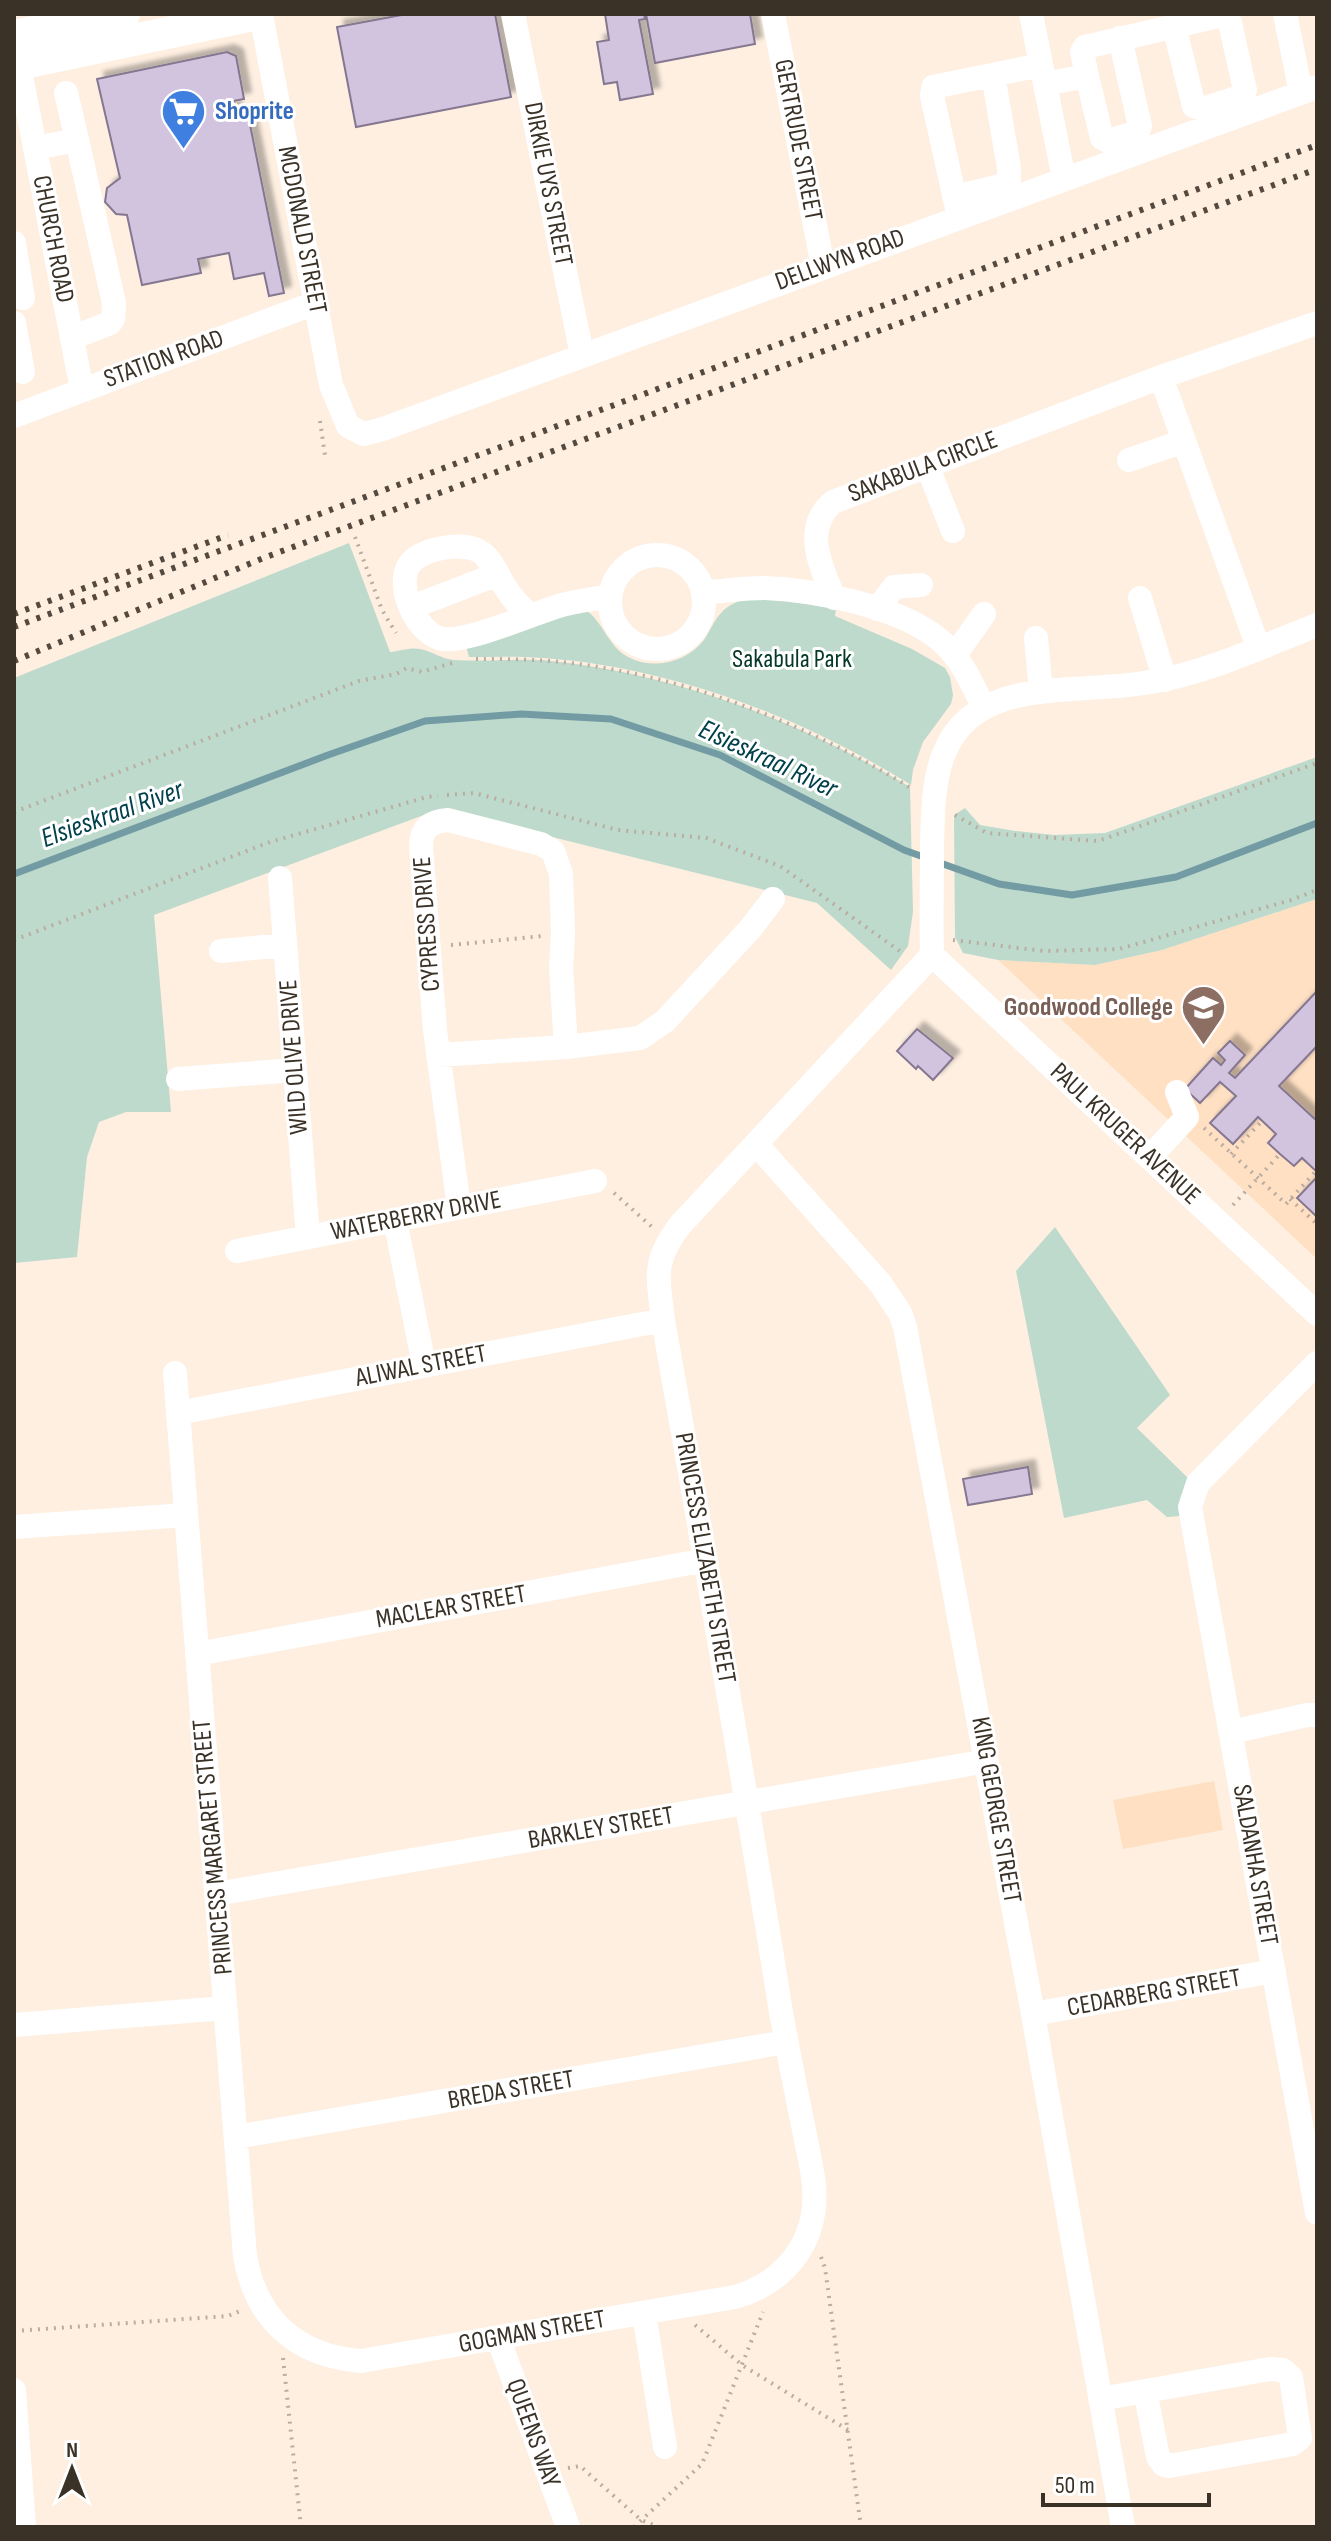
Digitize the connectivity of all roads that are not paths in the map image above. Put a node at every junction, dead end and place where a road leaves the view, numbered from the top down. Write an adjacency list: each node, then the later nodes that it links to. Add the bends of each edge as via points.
1 (124, 14): 9 (main road)
2 (260, 14): 9 (main road); 23 (street, MCDONALD STREET)
3 (513, 14): 27 (street, DIRKIE UYS STREET)
4 (773, 14): 20 (street, GERTRUDE STREET)
5 (1031, 14): 10 (street)
6 (1285, 14): 13 (street)
7 (1174, 26): 8 (street)
8 (1120, 38): 12 (street, via 1083,48); 12 (street, via 1138,132 1102,138)
9 (15, 52): 16 (street, CHURCH ROAD)
10 (1043, 74): 11 (street); 12 (street); 17 (street)
11 (993, 75): 18 (street, via 1009,179); 18 (street, via 932,89)
12 (1087, 76)
13 (1309, 90): 17 (street, DELLWYN ROAD)
14 (66, 93): 15 (street)
15 (77, 140): 16 (street); 26 (street, via 114,311 105,327)
16 (35, 148): 21 (street, CHURCH ROAD)
17 (1064, 179): 18 (street, DELLWYN ROAD)
18 (956, 207): 20 (street, DELLWYN ROAD)
19 (14, 243): 22 (street)
20 (823, 266): 27 (street, DELLWYN ROAD)
21 (63, 291): 22 (street); 26 (street, CHURCH ROAD)
22 (18, 299)
23 (315, 303): 30 (street, STATION ROAD); 32 (street, MCDONALD STREET, via 339,409 348,426)
24 (14, 323): 28 (street)
25 (1317, 323): 29 (street, SAKABULA CIRCLE)
26 (72, 338): 30 (street, CHURCH ROAD)
27 (582, 355): 32 (street, DELLWYN ROAD)
28 (23, 372)
29 (1161, 377): 33 (street); 35 (street, SAKABULA CIRCLE)
30 (82, 390): 31 (street, STATION ROAD)
31 (14, 416)
32 (364, 434)
33 (1184, 441): 34 (street); 49 (street)
34 (1129, 460)
35 (927, 465): 36 (street); 41 (street, SAKABULA CIRCLE, via 826,508 819,520 817,550)
36 (953, 531)
37 (498, 574): 43 (street); 43 (street, via 472,547 432,552 408,567 405,583); 46 (street)
38 (921, 585): 44 (street, via 894,587)
39 (704, 592): 40 (street, via 681,561 653,555 624,568); 40 (street, via 697,628 668,649 632,643 611,614); 41 (street, via 763,588)
40 (610, 596): 46 (street)
41 (834, 598): 44 (street)
42 (1140, 598): 51 (street)
43 (412, 607): 46 (street, via 425,631 443,639)
44 (877, 609): 50 (street, via 929,632)
45 (984, 614): 50 (street)
46 (530, 616)
47 (1317, 625): 49 (street)
48 (1036, 638): 52 (street)
49 (1258, 647): 51 (street)
50 (955, 655): 53 (street)
51 (1165, 680): 52 (street)
52 (1041, 692): 53 (street)
53 (984, 708): 57 (street, via 944,750 936,776 931,912)
54 (280, 878): 56 (street, WILD OLIVE DRIVE)
55 (773, 899): 59 (street, via 653,1031 624,1041)
56 (285, 945): 58 (street); 61 (street, WILD OLIVE DRIVE)
57 (941, 948): 64 (street); 65 (street, PAUL KRUGER AVENUE)
58 (221, 951)
59 (566, 1047): 60 (street); 60 (street, CYPRESS DRIVE, via 558,859 541,844 439,820 421,837)
60 (438, 1055): 67 (street, CYPRESS DRIVE)
61 (295, 1070): 62 (street); 69 (street, WILD OLIVE DRIVE)
62 (178, 1079)
63 (1177, 1092): 65 (street, via 1187,1117)
64 (757, 1145): 72 (street, PRINCESS ELIZABETH STREET, via 667,1241 659,1258); 83 (street, KING GEORGE STREET, via 880,1283 900,1313)
65 (1150, 1157): 71 (street, PAUL KRUGER AVENUE)
66 (595, 1181): 67 (street, WATERBERRY DRIVE)
67 (459, 1207): 68 (street, WATERBERRY DRIVE)
68 (395, 1220): 69 (street, WATERBERRY DRIVE); 74 (street)
69 (308, 1237): 70 (street, WATERBERRY DRIVE)
70 (237, 1251)
71 (1317, 1314)
72 (663, 1320): 74 (street, ALIWAL STREET); 79 (street, PRINCESS ELIZABETH STREET)
73 (1317, 1363): 82 (street, SALDANHA STREET, via 1198,1483 1191,1497)
74 (424, 1365): 76 (street, ALIWAL STREET)
75 (175, 1373): 76 (street, PRINCESS MARGARET STREET)
76 (178, 1413): 77 (street, PRINCESS MARGARET STREET)
77 (186, 1515): 78 (street); 80 (street, PRINCESS MARGARET STREET)
78 (14, 1527)
79 (706, 1560): 80 (street, MACLEAR STREET); 84 (street, PRINCESS ELIZABETH STREET)
80 (197, 1654): 85 (street, PRINCESS MARGARET STREET)
81 (1317, 1715): 82 (street)
82 (1231, 1732): 86 (street, SALDANHA STREET)
83 (987, 1761): 84 (street, BARKLEY STREET); 88 (street, KING GEORGE STREET)
84 (748, 1803): 85 (street, BARKLEY STREET); 90 (street, PRINCESS ELIZABETH STREET)
85 (216, 1894): 87 (street, PRINCESS MARGARET STREET)
86 (1274, 1971): 88 (street, CEDARBERG STREET); 92 (street, SALDANHA STREET)
87 (225, 2008): 89 (street); 91 (street, PRINCESS MARGARET STREET)
88 (1033, 2014): 99 (street, KING GEORGE STREET)
89 (14, 2025)
90 (786, 2042): 91 (street, BREDA STREET); 93 (street, PRINCESS ELIZABETH STREET, via 815,2194 809,2228)
91 (236, 2137): 95 (street, PRINCESS MARGARET STREET, via 245,2256 252,2285)
92 (1317, 2213)
93 (796, 2256): 94 (street, GOGMAN STREET, via 751,2292)
94 (644, 2313): 96 (street, GOGMAN STREET); 100 (street)
95 (270, 2315): 96 (street, GOGMAN STREET, via 307,2348 361,2361)
96 (498, 2338): 102 (street, QUEENS WAY)
97 (14, 2390): 101 (street)
98 (1145, 2391): 98 (street, via 1164,2465 1293,2444 1300,2438 1291,2377 1283,2370); 99 (street)
99 (1100, 2399): 103 (street, KING GEORGE STREET)
100 (665, 2447)
101 (24, 2527)
102 (568, 2527)
103 (1123, 2527)

